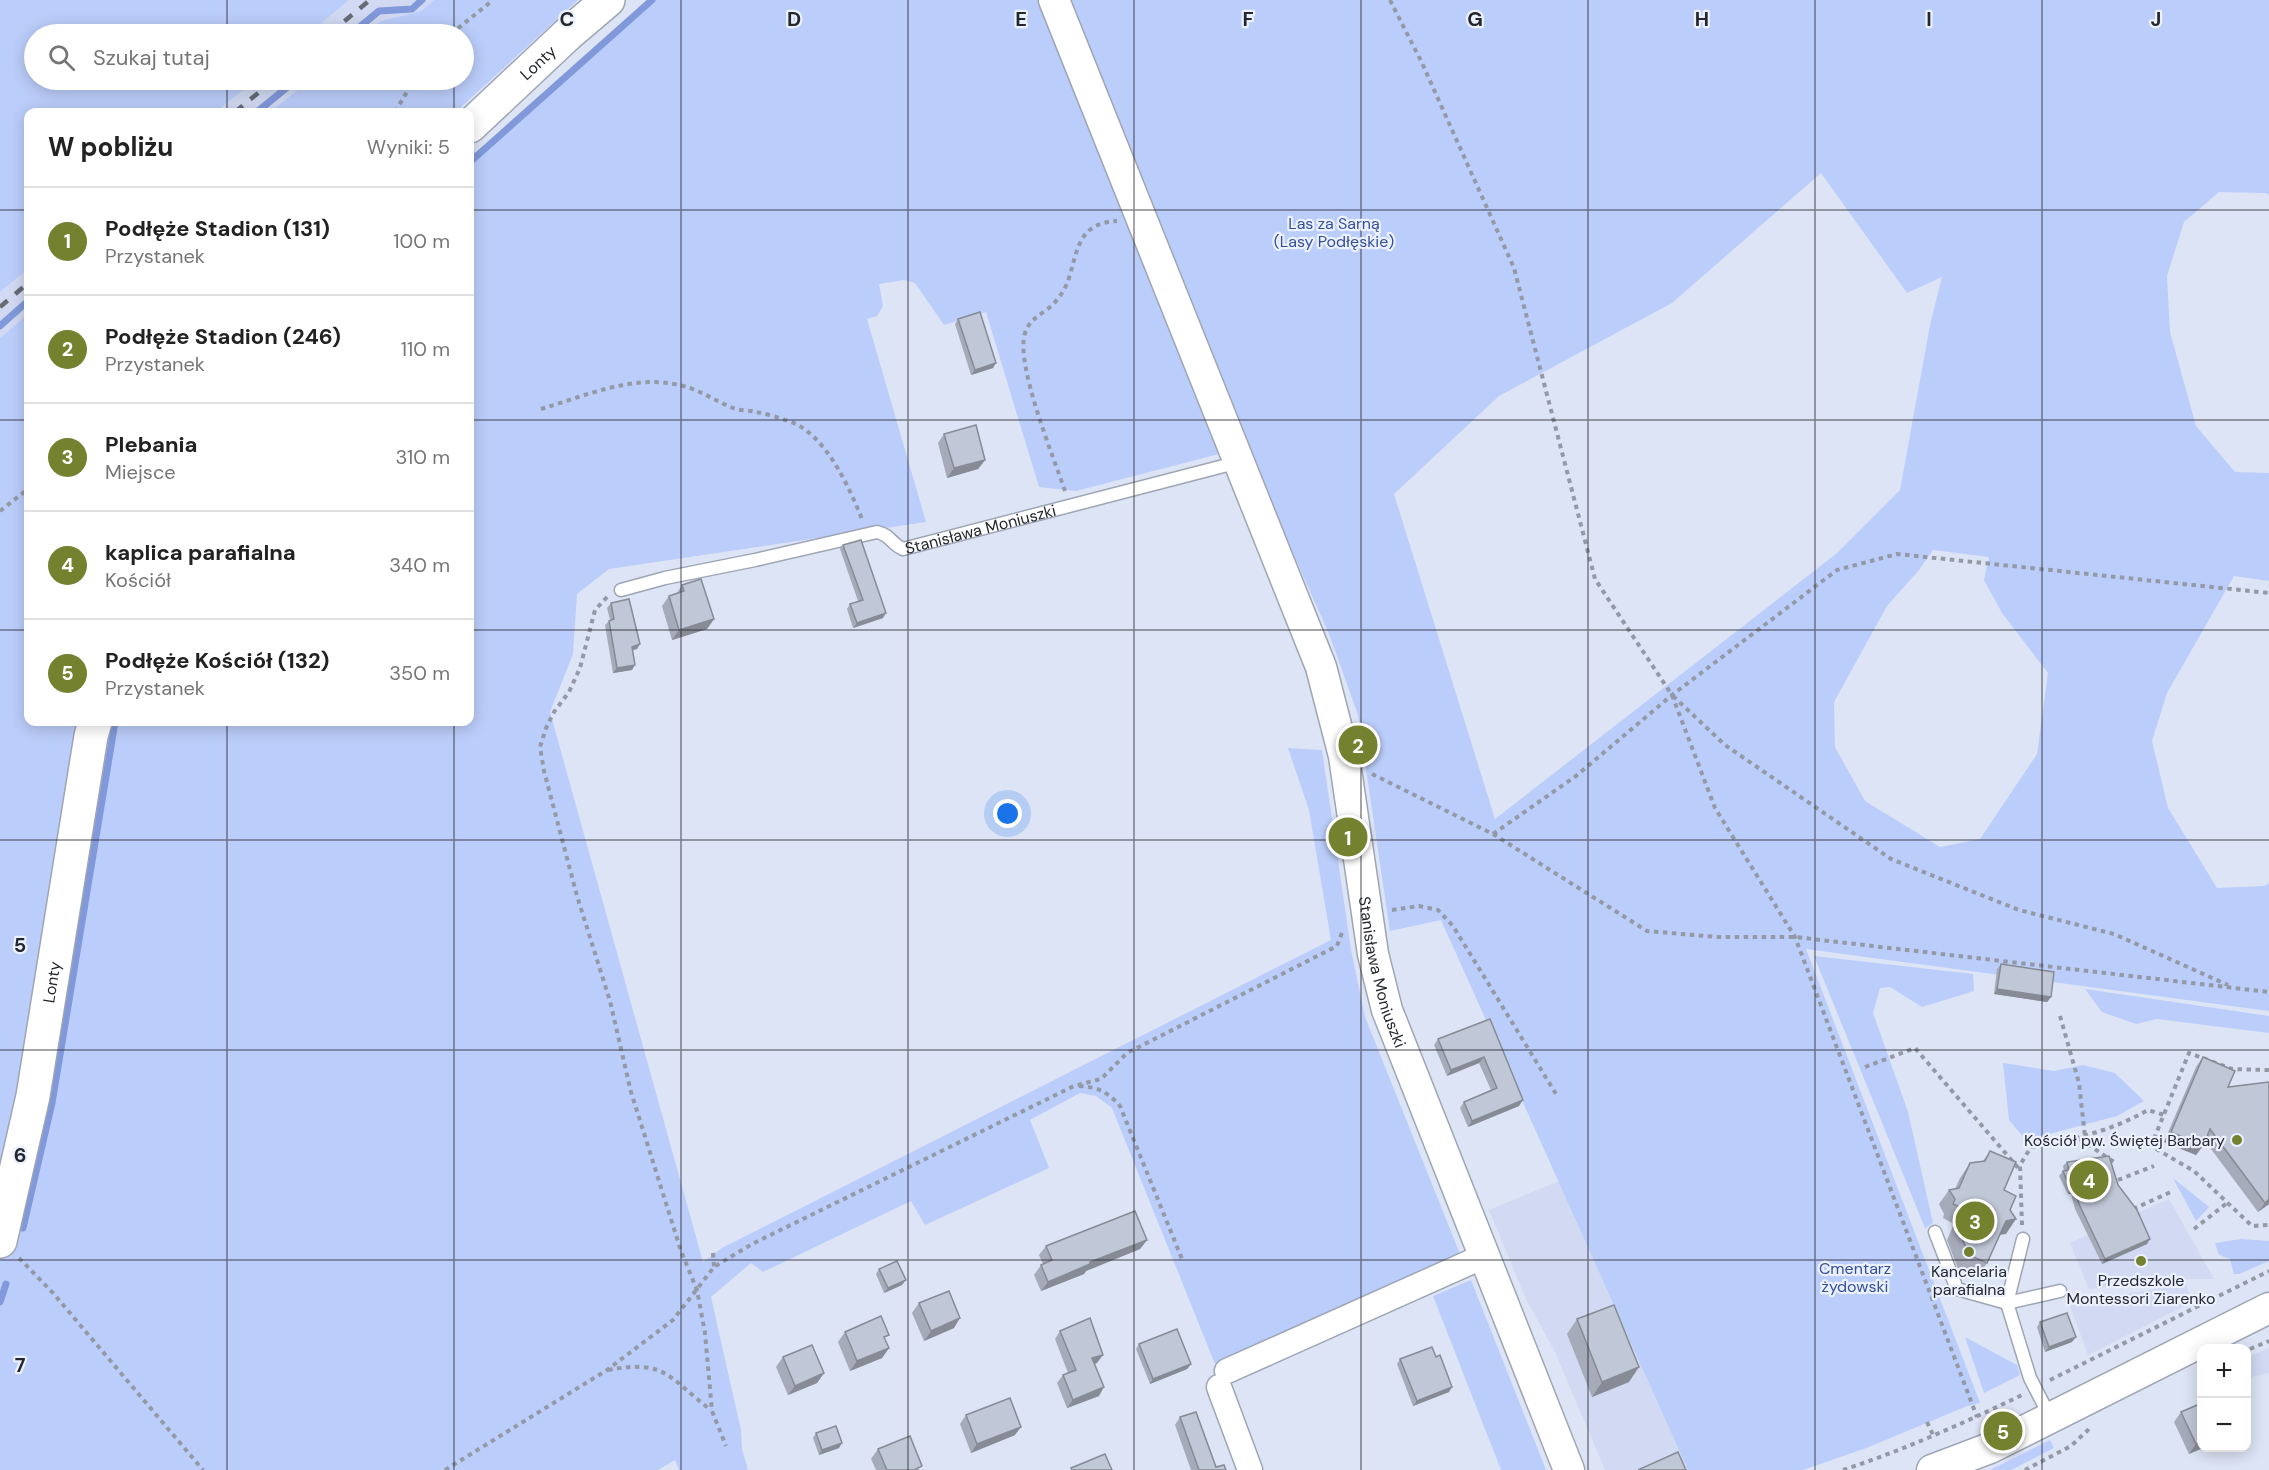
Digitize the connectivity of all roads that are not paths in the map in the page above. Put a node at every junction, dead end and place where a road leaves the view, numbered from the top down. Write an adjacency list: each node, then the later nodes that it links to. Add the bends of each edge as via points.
1 (608, 0): 3 (main road, Lonty)
2 (1054, 0): 4 (street, Stanisława Moniuszki)
3 (474, 122)
4 (1239, 462): 5 (lane, Stanisława Moniuszki, via 903,549 888,534 877,532); 10 (street, Stanisława Moniuszki, via 1330,696 1351,796 1357,919 1373,954 1387,1011)
5 (621, 590)
6 (94, 726): 9 (main road, Lonty, via 33,1096)
7 (1935, 1232): 12 (lane, via 1957,1289)
8 (2023, 1239): 12 (lane)
9 (0, 1240)
10 (1482, 1257): 16 (street, via 1223,1379); 17 (street, Stanisława Moniuszki)
11 (2060, 1291): 12 (lane)
12 (2007, 1303): 14 (lane, via 2035,1388)
13 (2269, 1308): 14 (street)
14 (2050, 1418): 15 (street)
15 (1990, 1448): 18 (street); 19 (street)
16 (1250, 1470)
17 (1569, 1470)
18 (1932, 1470)
19 (1947, 1470)

